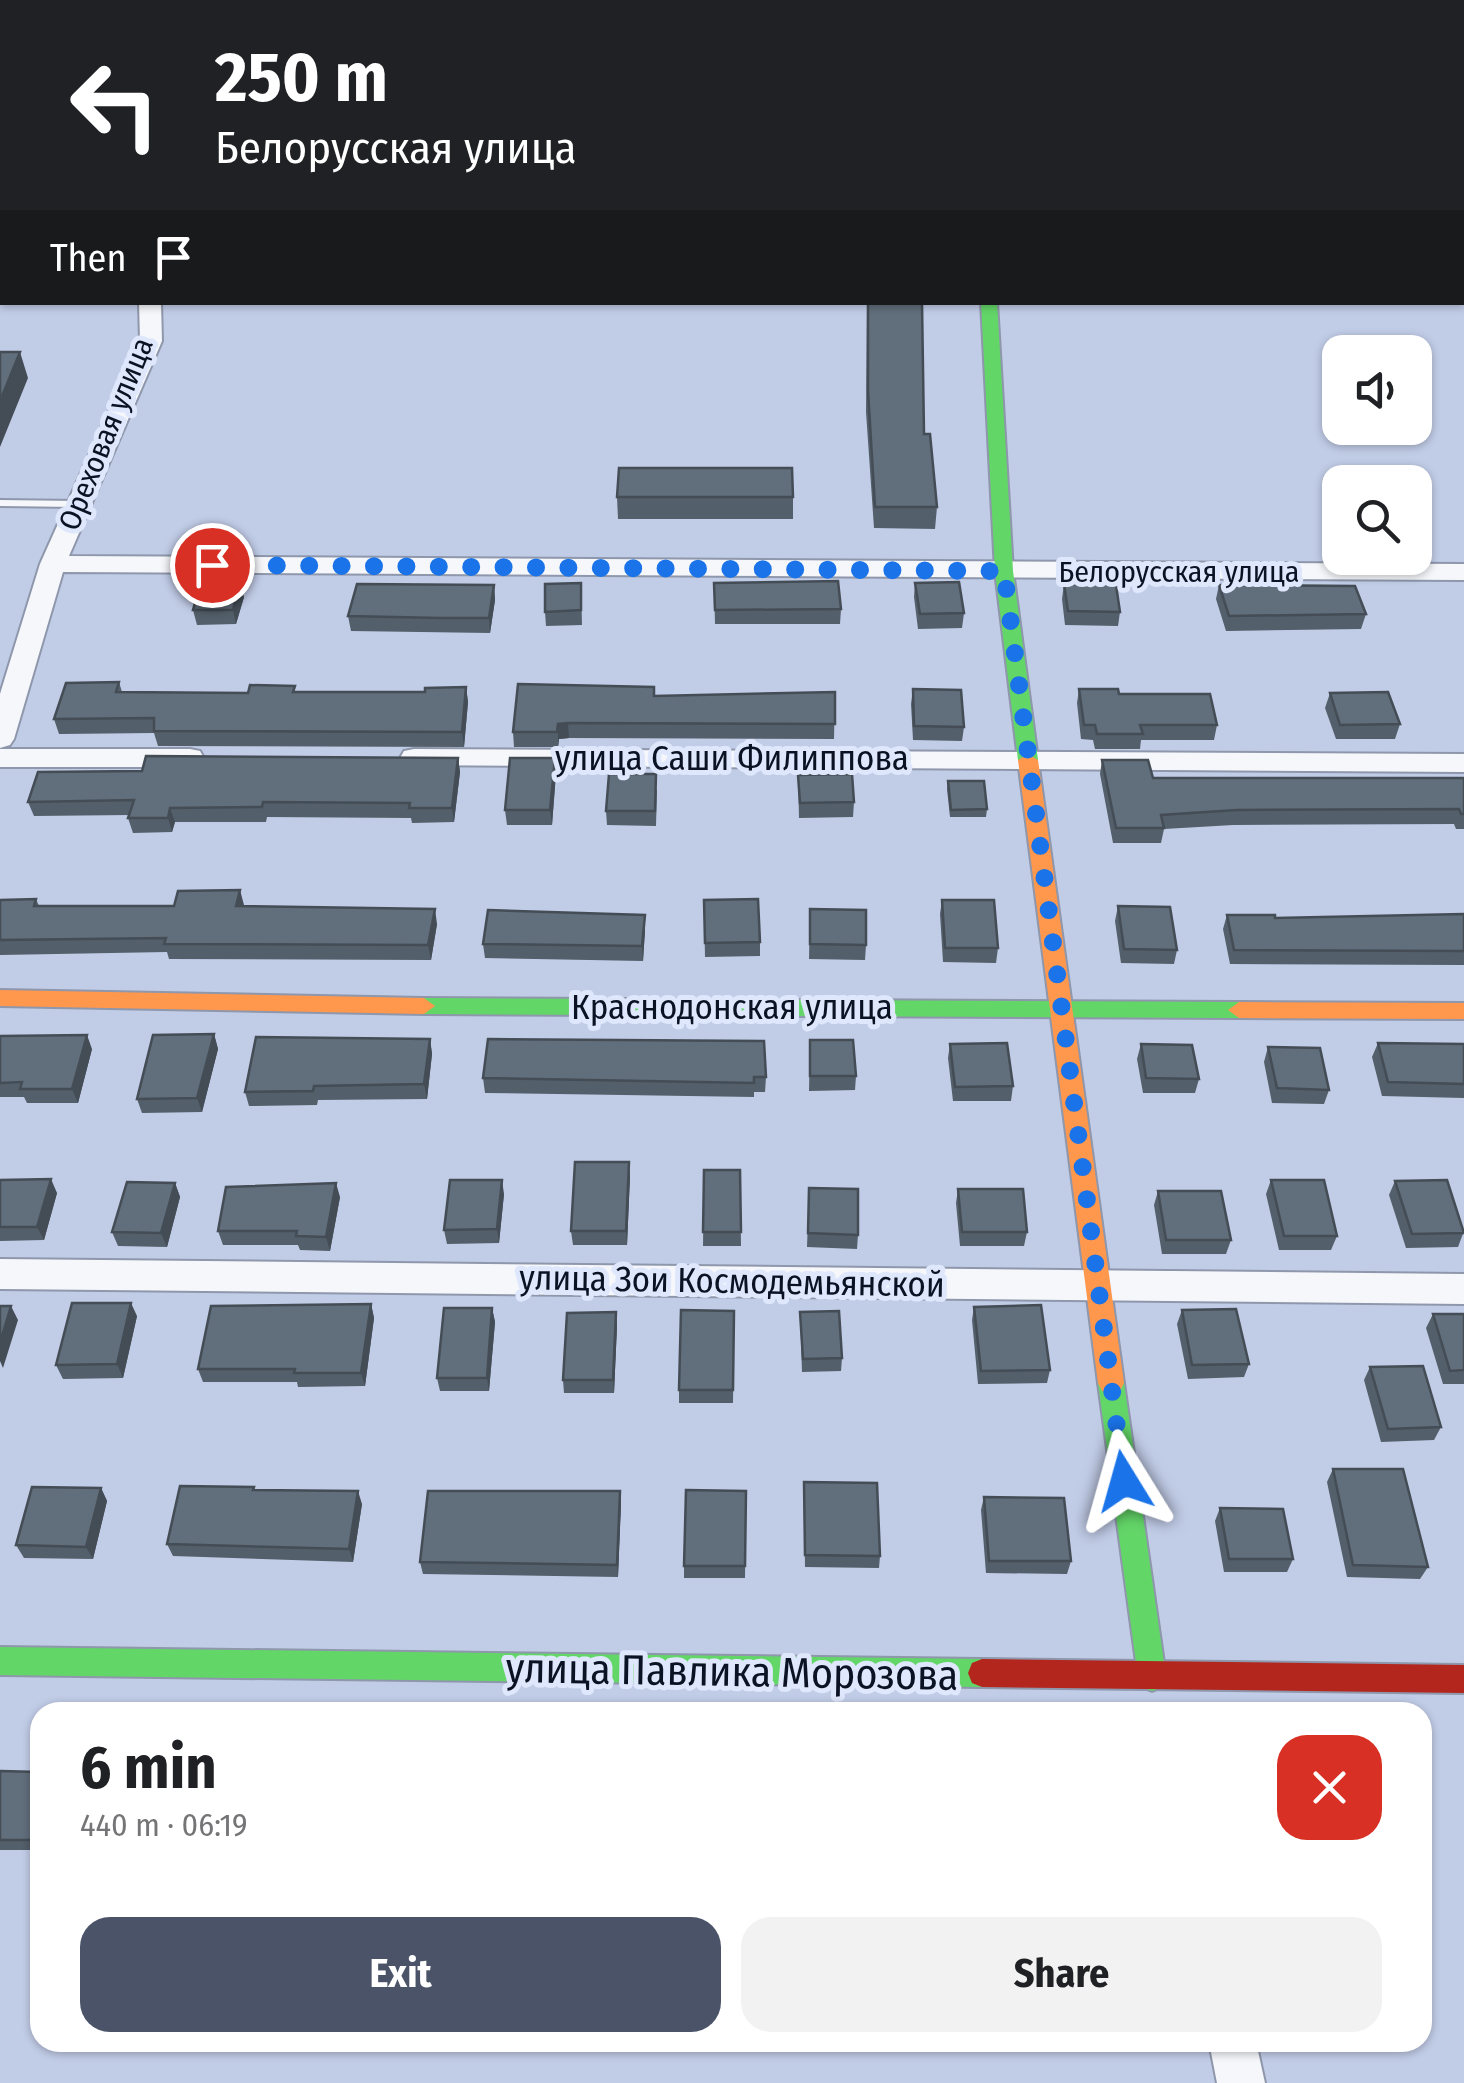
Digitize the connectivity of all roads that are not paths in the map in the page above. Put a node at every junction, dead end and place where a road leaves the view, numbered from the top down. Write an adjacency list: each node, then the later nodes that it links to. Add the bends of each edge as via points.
1 (150, 305): 4 (street, Ореховая улица, via 151,341)
2 (989, 305): 6 (street)
3 (0, 502): 4 (lane)
4 (78, 504): 5 (street, Ореховая улица)
5 (54, 564): 6 (street, Белорусская улица); 8 (street, Ореховая улица)
6 (1004, 571): 7 (street, Белорусская улица); 12 (street)
7 (1464, 572)
8 (0, 739)
9 (0, 758): 10 (street)
10 (217, 758)
11 (395, 758): 12 (street, улица Саши Филиппова)
12 (1027, 758): 13 (street, улица Саши Филиппова); 15 (street)
13 (1464, 763)
14 (0, 998): 15 (street, Краснодонская улица)
15 (1059, 1008): 16 (street, Краснодонская улица); 18 (street)
16 (1464, 1011)
17 (0, 1274): 18 (street, улица Зои Космодемьянской)
18 (1096, 1284): 19 (street, улица Зои Космодемьянской); 22 (street)
19 (1464, 1289)
20 (0, 1660): 22 (street, улица Павлика Морозова)
21 (1464, 1679): 22 (street, улица Павлика Морозова)
22 (1156, 1695)
23 (1234, 2052): 24 (street)
24 (1241, 2083)

